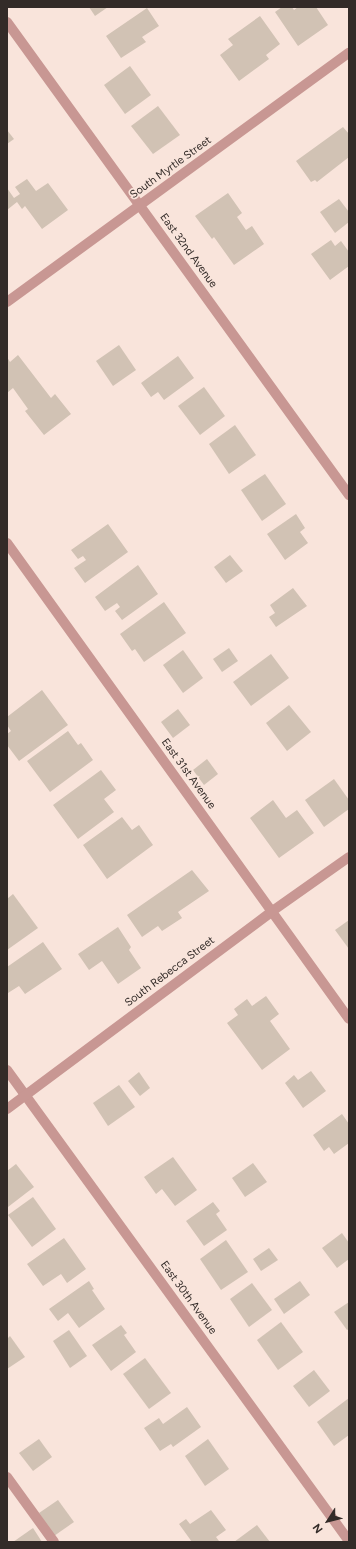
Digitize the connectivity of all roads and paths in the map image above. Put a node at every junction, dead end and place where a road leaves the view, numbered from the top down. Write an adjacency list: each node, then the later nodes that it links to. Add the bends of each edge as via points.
1 (7, 22): 3 (street, East 32nd Avenue)
2 (349, 54): 3 (street, South Myrtle Street)
3 (140, 206): 4 (street, South Myrtle Street); 5 (street, East 32nd Avenue)
4 (7, 302)
5 (349, 495)
6 (7, 543): 8 (street, East 31st Avenue)
7 (349, 857): 8 (street, South Rebecca Street)
8 (271, 912): 9 (street, East 31st Avenue); 11 (street, South Rebecca Street)
9 (349, 1019)
10 (7, 1070): 11 (street, East 30th Avenue)
11 (26, 1096): 12 (street, South Rebecca Street); 14 (street, East 30th Avenue)
12 (7, 1109)
13 (7, 1477): 15 (street)
14 (349, 1541)
15 (54, 1542)

